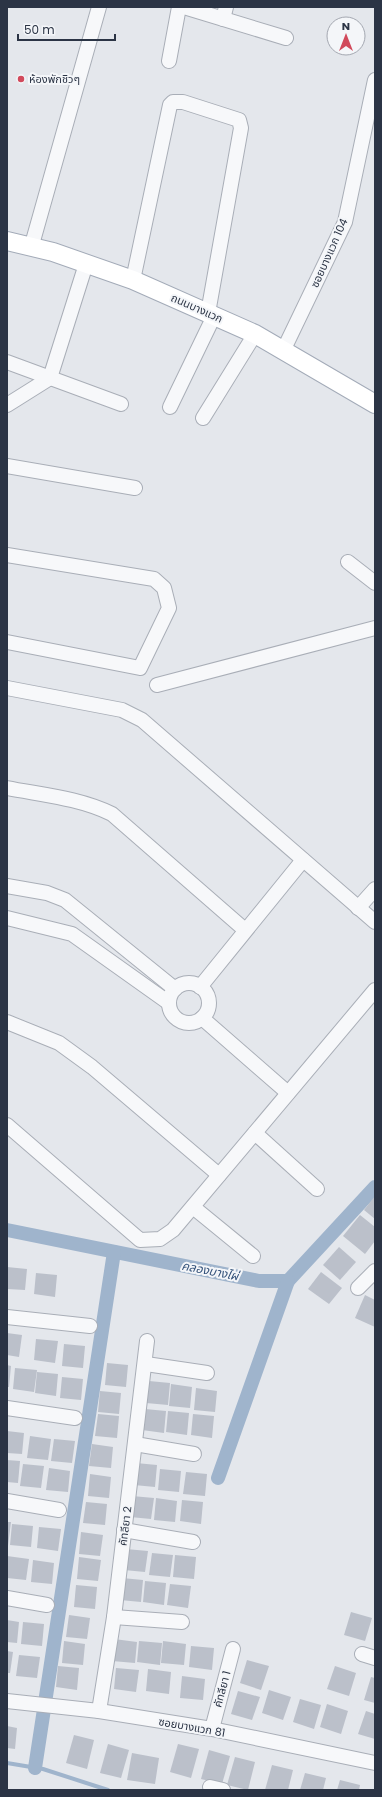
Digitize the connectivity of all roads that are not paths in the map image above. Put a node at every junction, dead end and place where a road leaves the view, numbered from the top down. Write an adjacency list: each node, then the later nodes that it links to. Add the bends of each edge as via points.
1 (99, 7): 9 (street)
2 (179, 7): 6 (street)
3 (184, 7): 4 (street)
4 (224, 13): 5 (street)
5 (286, 38)
6 (169, 61)
7 (375, 80): 14 (street, ซอยบางแวก 104, via 345,222)
8 (7, 241): 9 (main road, ถนนบางแวก)
9 (31, 248): 10 (main road, ถนนบางแวก, via 53,252)
10 (86, 264): 11 (main road, ถนนบางแวก); 16 (street)
11 (133, 280): 12 (main road, ถนนบางแวก); 12 (street, via 170,105 173,102 183,102 239,120 241,128)
12 (211, 315): 13 (main road, ถนนบางแวก); 20 (street)
13 (255, 334): 14 (main road, ถนนบางแวก); 21 (street)
14 (283, 351): 18 (main road, ถนนบางแวก)
15 (7, 362): 16 (street)
16 (50, 378): 17 (street); 19 (street)
17 (121, 404)
18 (375, 404)
19 (7, 405)
20 (170, 407)
21 (203, 418)
22 (7, 466): 23 (street)
23 (135, 488)
24 (7, 555): 28 (street, via 154,579 164,588 169,608 140,668)
25 (348, 562): 26 (street)
26 (375, 583)
27 (375, 628): 29 (street)
28 (7, 642)
29 (157, 685)
30 (7, 688): 32 (street, via 122,710 142,720)
31 (7, 788): 38 (street, via 78,801 112,814)
32 (303, 860): 35 (street); 38 (street)
33 (7, 886): 40 (street, via 47,893 65,900)
34 (375, 889): 35 (street)
35 (358, 908): 37 (street)
36 (7, 918): 42 (street, via 72,934)
37 (374, 920)
38 (245, 930): 39 (street)
39 (200, 987): 40 (street, via 187,984); 43 (street, via 208,1002)
40 (175, 989): 42 (street)
41 (375, 990): 45 (street)
42 (169, 1003): 43 (street, via 173,1015 184,1022 190,1023)
43 (202, 1018): 45 (street)
44 (7, 1022): 48 (street, via 59,1043 76,1055)
45 (288, 1093): 47 (street)
46 (7, 1124): 50 (street, via 140,1240 160,1239 173,1230)
47 (255, 1133): 48 (street); 49 (street)
48 (219, 1175): 50 (street)
49 (318, 1189)
50 (193, 1207): 51 (street)
51 (254, 1256)
52 (375, 1271): 53 (street)
53 (358, 1288)
54 (7, 1317): 55 (street)
55 (90, 1326)
56 (147, 1341): 57 (street, คัทลียา 2)
57 (146, 1364): 58 (street); 61 (street, คัทลียา 2)
58 (207, 1373)
59 (7, 1408): 60 (street)
60 (75, 1418)
61 (135, 1444): 62 (street); 65 (street, คัทลียา 2)
62 (194, 1454)
63 (7, 1501): 64 (street)
64 (60, 1510)
65 (124, 1530): 66 (street); 69 (street, คัทลียา 2)
66 (193, 1542)
67 (7, 1598): 68 (street)
68 (47, 1605)
69 (114, 1618): 70 (street); 73 (street, คัทลียา 2)
70 (182, 1622)
71 (233, 1649): 74 (street, คัทลียา 1)
72 (7, 1701): 73 (street, ซอยบางแวก 81)
73 (99, 1711): 74 (street, ซอยบางแวก 81)
74 (212, 1729): 75 (street, ซอยบางแวก 81)
75 (375, 1763)

